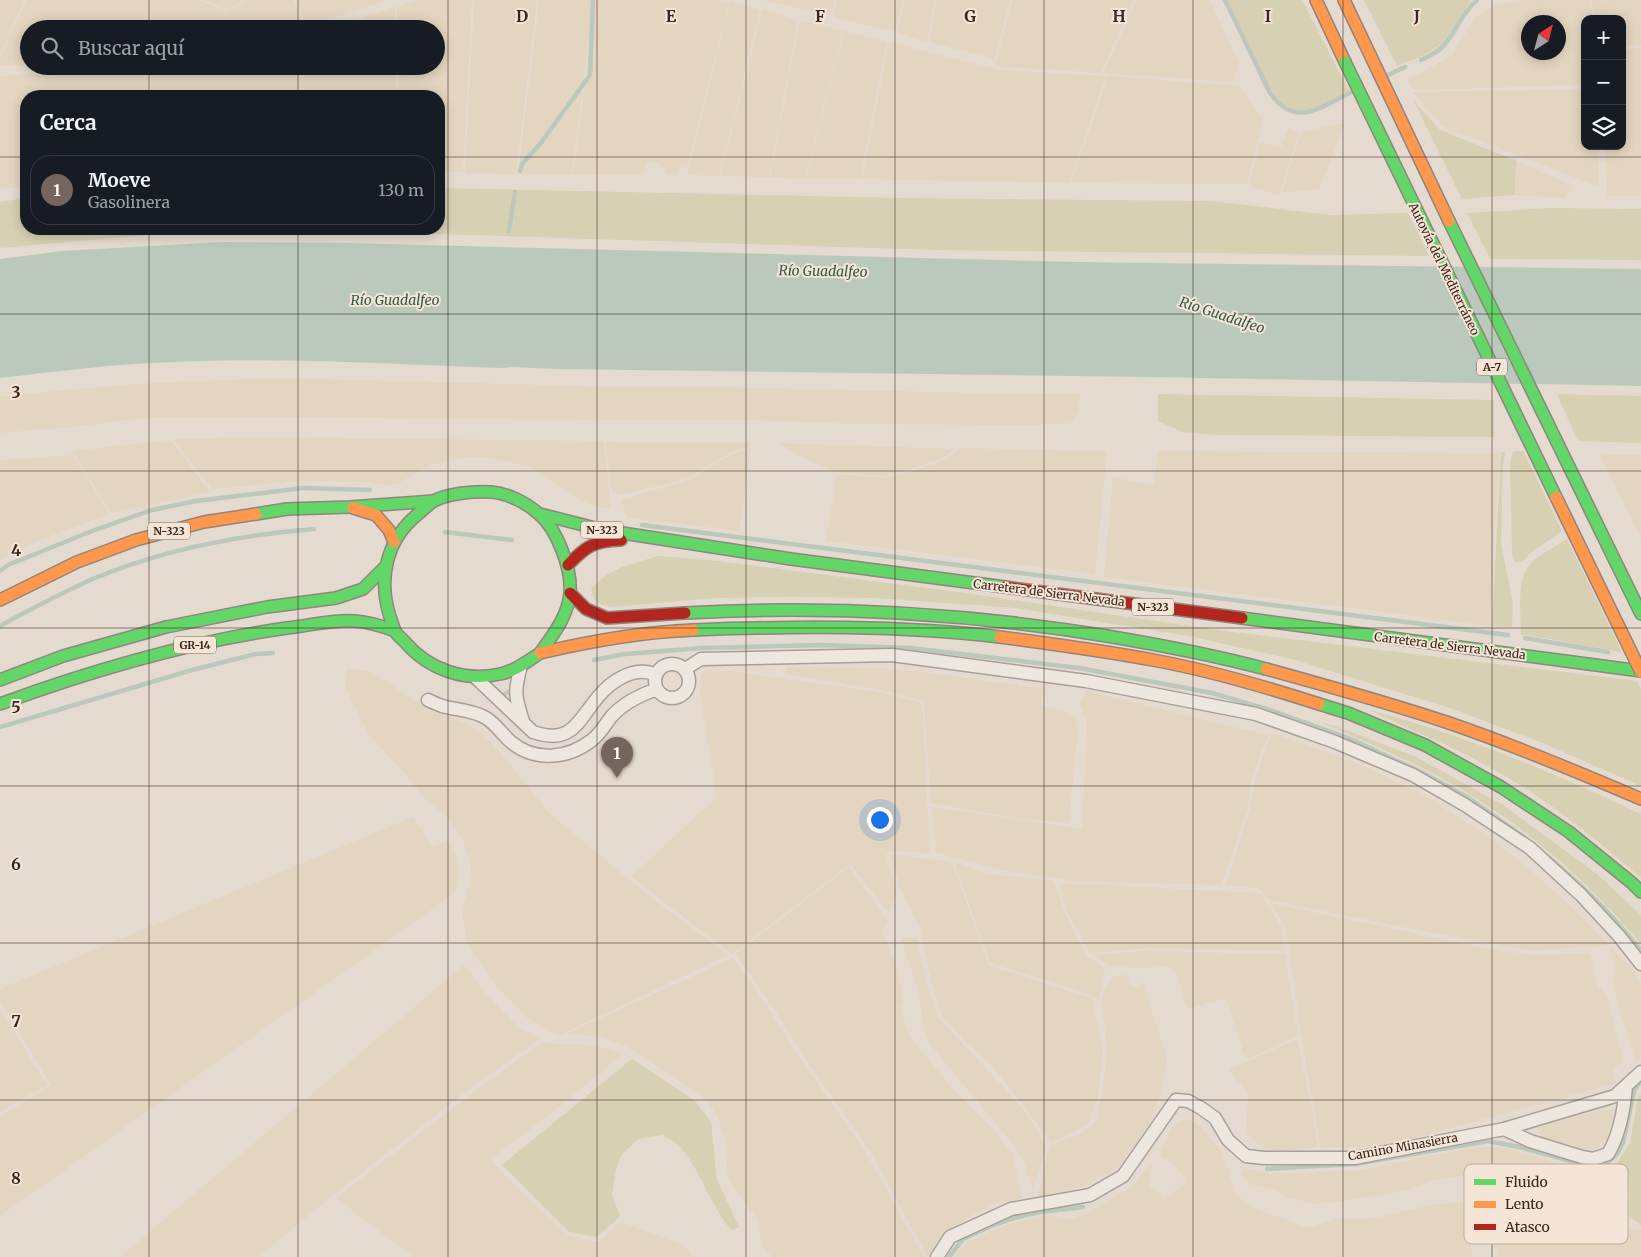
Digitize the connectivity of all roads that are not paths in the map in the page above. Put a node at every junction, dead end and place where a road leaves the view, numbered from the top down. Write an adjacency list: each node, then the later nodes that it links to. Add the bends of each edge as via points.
1 (1316, 0): 17 (highway, Autovía del Mediterráneo / A-7, bridge)
2 (1344, 0): 12 (highway, Autovía del Mediterráneo / A-7)
3 (434, 501): 4 (highway, N-323); 5 (highway, via 465,492 493,492 518,500); 7 (highway, via 412,519)
4 (350, 507): 7 (highway, N-323, via 376,515); 11 (highway, N-323, via 287,509 204,522 136,540 77,562)
5 (540, 514): 6 (highway, Carretera de Sierra Nevada / N-323); 8 (highway, via 557,538)
6 (665, 541): 8 (highway, Carretera de Sierra Nevada / N-323, via 592,542); 17 (highway, Carretera de Sierra Nevada / N-323)
7 (394, 542): 9 (highway)
8 (568, 565): 10 (highway)
9 (385, 567): 13 (highway, via 385,601); 20 (highway, GR-14, via 363,588 336,598 267,607 166,627 63,656)
10 (570, 593): 14 (highway, via 562,621); 25 (highway, via 591,612 607,618 740,611 845,610 996,619 1121,638 1233,660 1402,707 1575,769)
11 (0, 600)
12 (1641, 614)
13 (395, 631): 19 (highway, via 416,655 444,671); 23 (highway, GR-14, via 357,620 209,642 73,678)
14 (540, 654): 15 (highway); 26 (highway, via 591,641 660,631 862,627 954,632 1159,661 1256,684 1348,713 1425,745 1501,787 1569,832)
15 (521, 666): 19 (highway, via 501,674); 24 (street, via 516,698)
16 (684, 669): 18 (street, via 669,664); 21 (street, via 689,683 681,696 665,697); 27 (street, via 701,659 892,655 1086,681 1256,714 1335,742 1413,775 1465,805 1530,848 1581,895)
17 (1641, 672)
18 (656, 674): 21 (street); 24 (street, via 648,671 630,673 613,683 571,731 558,736 533,732)
19 (475, 677): 24 (street)
20 (0, 680)
21 (656, 690): 22 (street, via 623,706 585,746 553,757 522,750 486,718 473,712)
22 (428, 700)
23 (0, 704)
24 (524, 723)
25 (1641, 799)
26 (1641, 892)
27 (1641, 964)
28 (1641, 1072): 29 (street, Camino Minasierra)
29 (1626, 1086): 30 (street, Camino Minasierra, via 1615,1096); 30 (street, via 1614,1142 1608,1154 1593,1159 1582,1157 1530,1141)
30 (1504, 1129): 31 (street, Camino Minasierra, via 1355,1158 1264,1158 1246,1156 1228,1140 1215,1118 1188,1100 1176,1100 1124,1176 1090,1195 1011,1209 950,1237)
31 (937, 1257)

